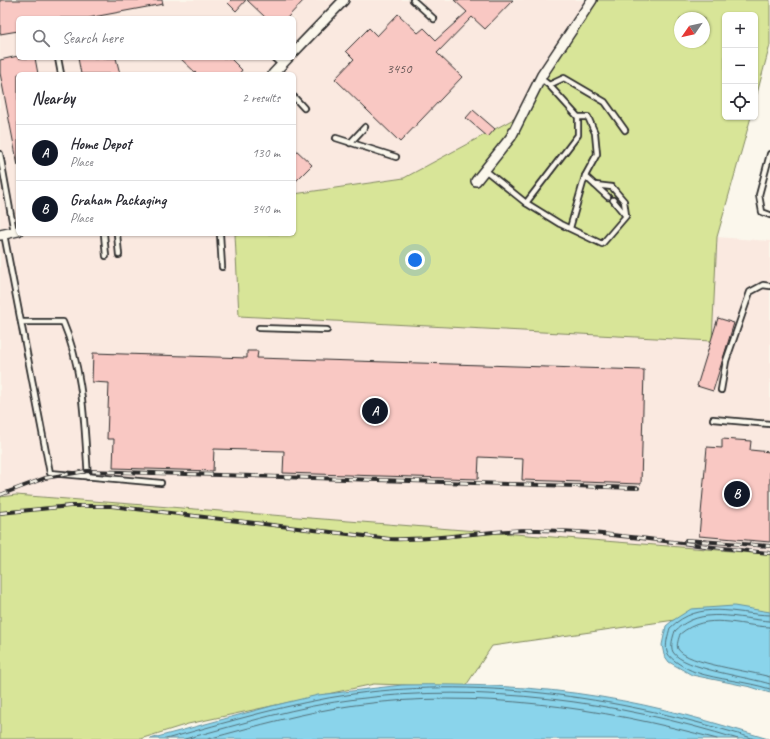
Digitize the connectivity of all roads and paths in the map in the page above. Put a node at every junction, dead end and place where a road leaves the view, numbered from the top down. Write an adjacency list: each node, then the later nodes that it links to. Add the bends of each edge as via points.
1 (344, 0): 5 (street)
2 (413, 0): 4 (lane)
3 (592, 0): 12 (street)
4 (434, 19)
5 (296, 50)
6 (58, 60): 10 (lane)
7 (276, 60): 9 (lane)
8 (286, 60): 9 (street)
9 (282, 65): 11 (street)
10 (61, 72)
11 (275, 72)
12 (540, 78): 13 (lane); 24 (street, via 511,137)
13 (549, 84): 16 (lane); 18 (lane, via 564,78 605,102)
14 (296, 100): 15 (lane)
15 (304, 108)
16 (578, 117): 25 (lane, via 588,117 595,133 597,154); 28 (lane, via 578,134)
17 (365, 127): 20 (lane)
18 (625, 130)
19 (336, 138): 20 (lane)
20 (350, 142): 23 (lane)
21 (0, 154): 32 (lane)
22 (770, 154): 29 (lane, via 759,195 762,212)
23 (396, 157)
24 (484, 170): 26 (street); 28 (lane)
25 (584, 176): 27 (lane); 31 (lane)
26 (476, 182)
27 (595, 185): 30 (lane); 30 (lane, via 612,187 624,201)
28 (526, 203): 31 (lane)
29 (770, 215)
30 (626, 216): 31 (lane, via 602,244)
31 (570, 228)
32 (16, 232): 33 (street)
33 (2, 234): 41 (lane)
34 (104, 236): 38 (lane)
35 (117, 236): 37 (lane)
36 (220, 236): 39 (lane)
37 (119, 255)
38 (106, 256)
39 (222, 267)
40 (770, 286): 44 (lane, via 763,285 750,292 726,361)
41 (21, 322): 47 (lane, via 50,473); 47 (lane, via 63,322 72,344 83,400)
42 (259, 328): 43 (lane)
43 (327, 330)
44 (722, 390)
45 (713, 419): 46 (lane)
46 (770, 424)
47 (88, 477): 48 (lane)
48 (161, 483)

